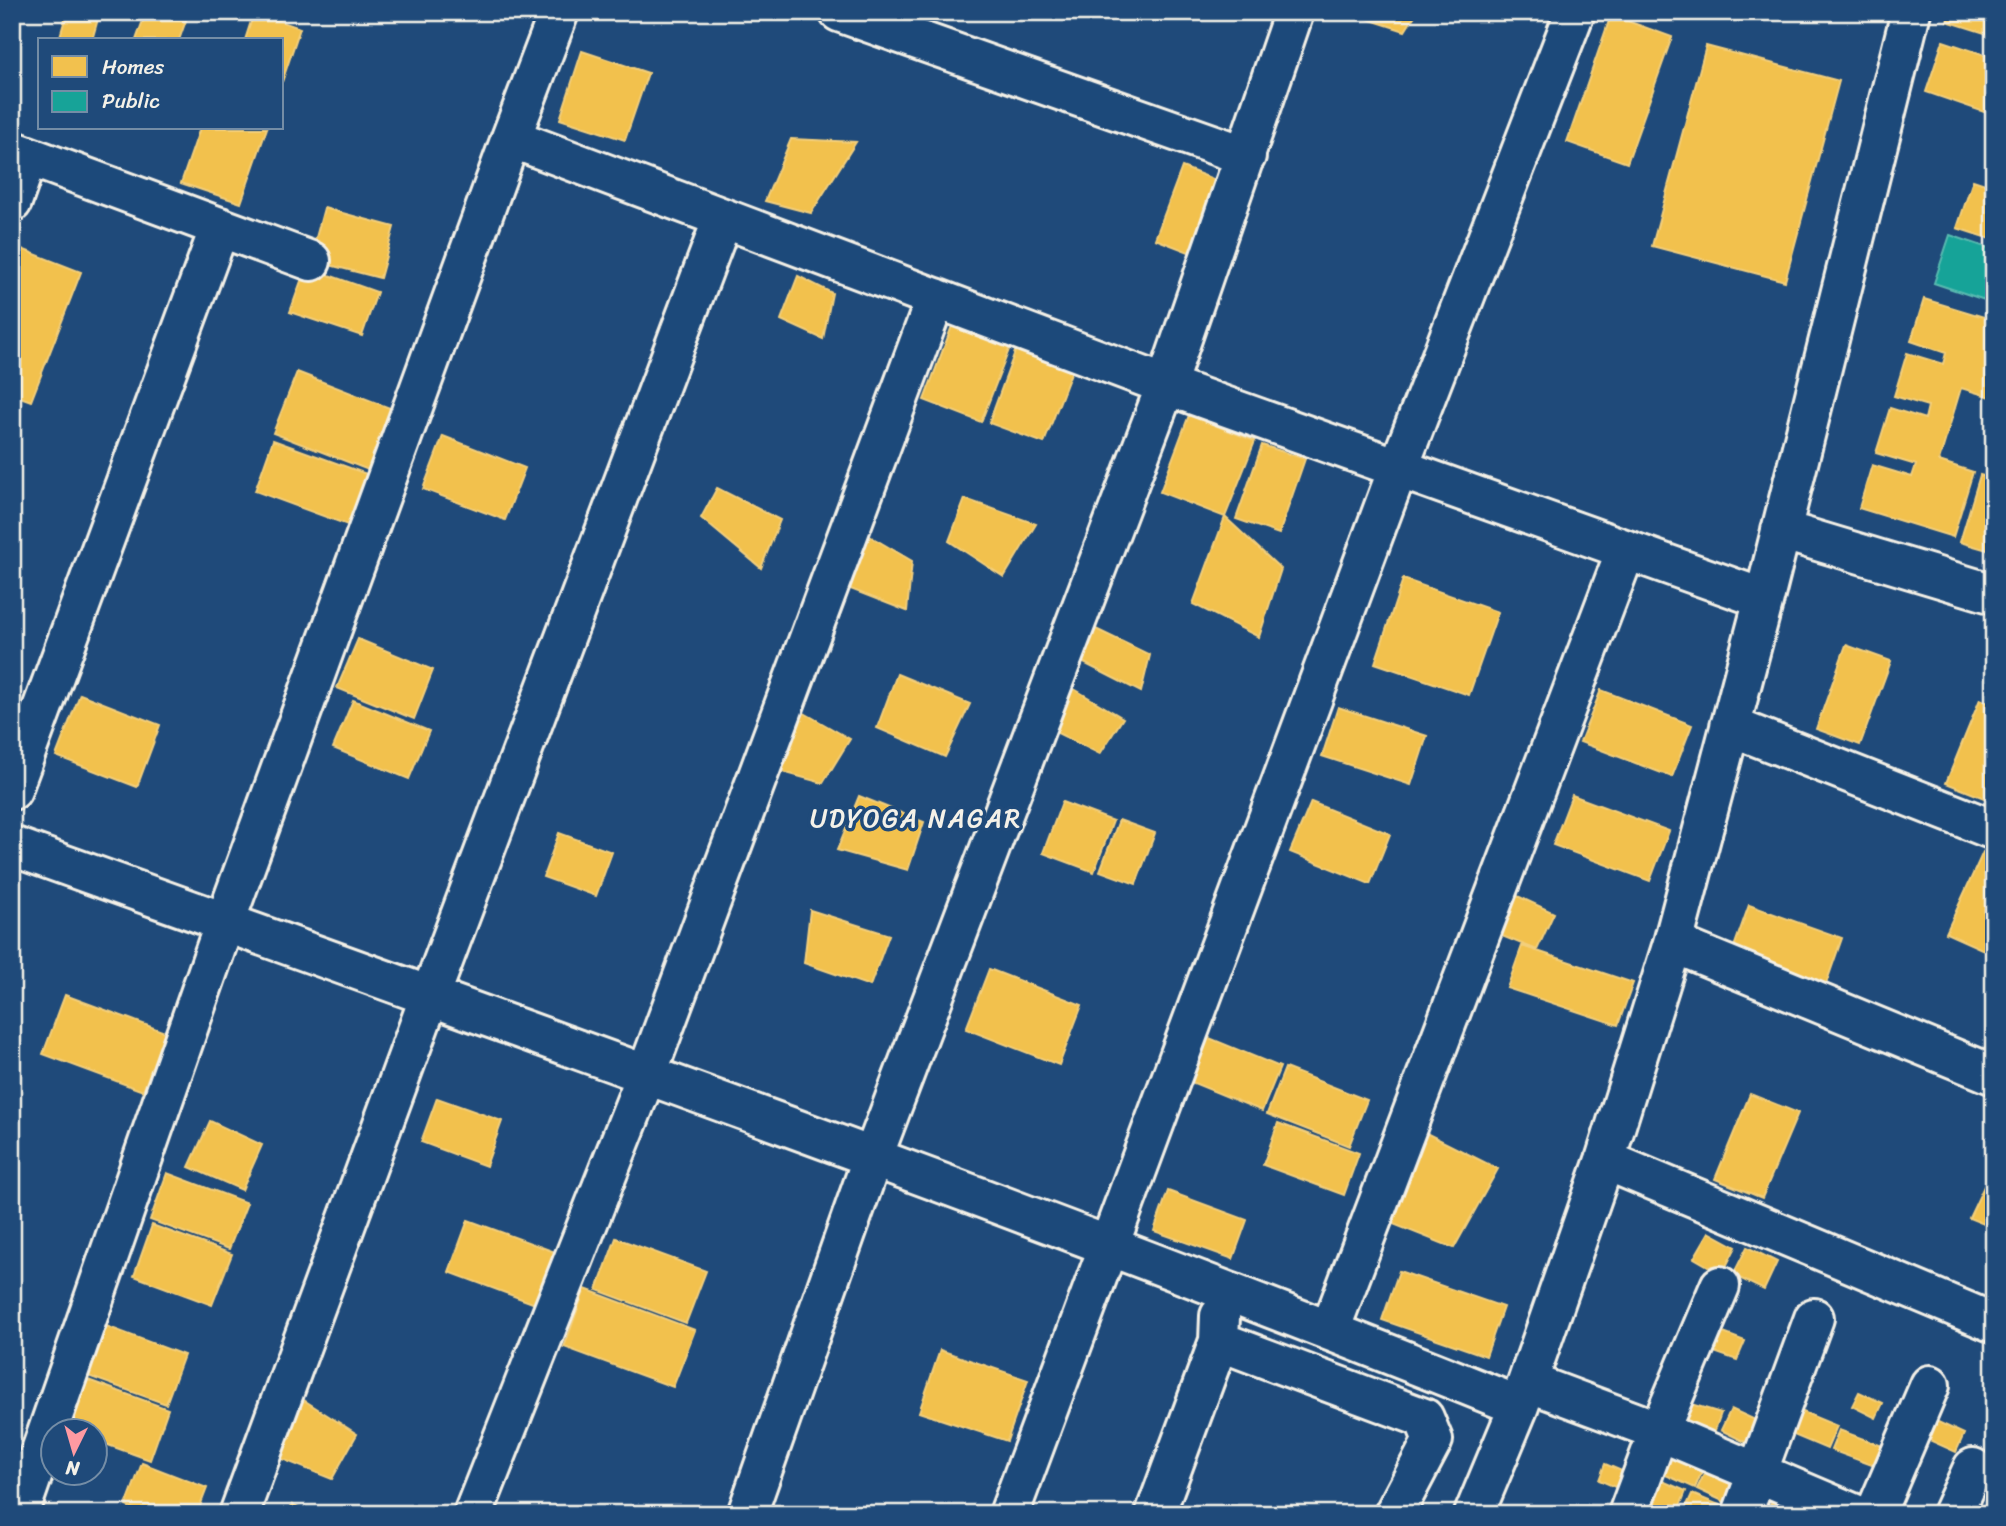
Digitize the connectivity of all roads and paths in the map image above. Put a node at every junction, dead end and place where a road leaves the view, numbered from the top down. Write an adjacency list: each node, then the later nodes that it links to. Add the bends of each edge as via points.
1 (559, 12): 6 (street)
2 (839, 12): 8 (street)
3 (1294, 12): 8 (street)
4 (1575, 12): 15 (street)
5 (1911, 12): 16 (street)
6 (511, 138): 10 (street); 24 (street)
7 (20, 153): 9 (street); 11 (street)
8 (1246, 156): 14 (street)
9 (12, 202)
10 (723, 218): 13 (street); 26 (street)
11 (220, 227): 12 (street); 21 (street)
12 (311, 261)
13 (936, 298): 14 (street); 28 (street)
14 (1166, 385): 15 (street); 29 (street)
15 (1398, 468): 17 (street); 31 (street)
16 (1781, 530): 18 (street); 19 (street)
17 (1626, 550): 19 (street); 36 (street)
18 (1994, 594)
19 (1764, 599): 20 (street)
20 (1730, 726): 22 (street); 25 (street)
21 (12, 790)
22 (1994, 830)
23 (12, 846): 24 (street)
24 (225, 922): 26 (street); 43 (street)
25 (1673, 943): 27 (street); 30 (street)
26 (430, 996): 28 (street); 44 (street)
27 (1994, 1075)
28 (646, 1076): 29 (street); 45 (street)
29 (872, 1159): 31 (street); 46 (street)
30 (1605, 1160): 35 (street); 39 (street)
31 (1108, 1247): 33 (street); 47 (street)
32 (1720, 1286): 40 (street)
33 (1221, 1289): 36 (street); 37 (street)
34 (1814, 1318): 42 (street)
35 (1994, 1323)
36 (1329, 1330): 39 (street)
37 (1219, 1341): 48 (street); 49 (street, via 1424,1418 1433,1440)
38 (1930, 1385): 54 (street)
39 (1523, 1394): 40 (street); 50 (street)
40 (1659, 1431): 42 (street); 51 (street)
41 (1973, 1468): 55 (street)
42 (1755, 1473): 52 (street); 53 (street)
43 (19, 1514)
44 (239, 1514)
45 (473, 1514)
46 (747, 1514)
47 (1009, 1514)
48 (1155, 1514)
49 (1394, 1514)
50 (1474, 1514)
51 (1628, 1514)
52 (1742, 1514)
53 (1855, 1514)
54 (1875, 1514)
55 (1952, 1514)

